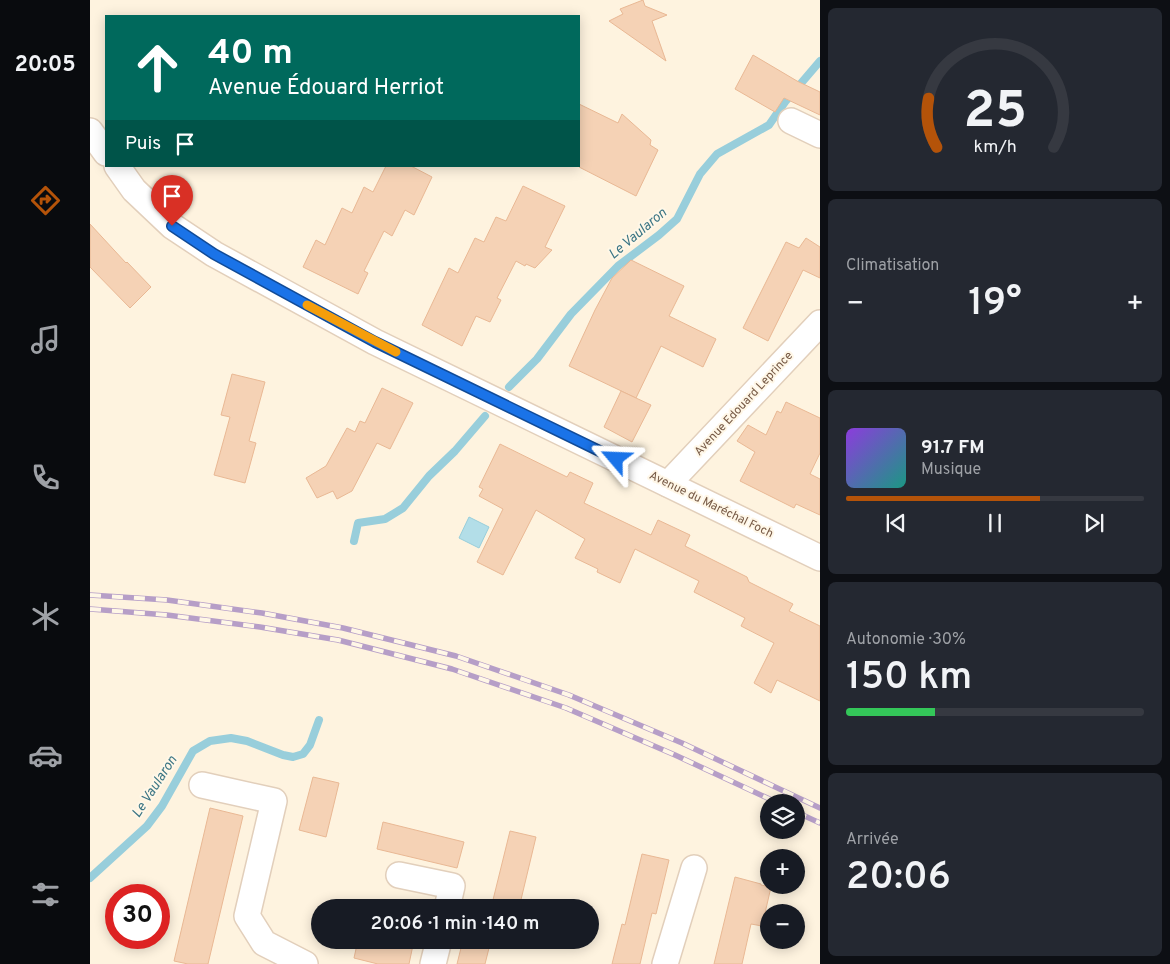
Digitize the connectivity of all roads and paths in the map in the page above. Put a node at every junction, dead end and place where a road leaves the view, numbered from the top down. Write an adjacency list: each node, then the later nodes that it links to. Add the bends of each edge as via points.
1 (791, 121): 3 (street)
2 (90, 131): 4 (street)
3 (820, 134)
4 (105, 151)
5 (118, 167): 7 (street, Avenue du Maréchal Foch, via 134,190 172,226 214,254 375,342)
6 (820, 323): 7 (street, Avenue Edouard Leprince)
7 (668, 484): 8 (street, Avenue du Maréchal Foch)
8 (820, 558)
9 (202, 785): 14 (street, via 274,801 247,916 264,943)
10 (694, 868): 16 (street)
11 (399, 875): 12 (street, via 452,886)
12 (449, 899)
13 (437, 949): 15 (street)
14 (305, 964)
15 (433, 964)
16 (665, 964)

